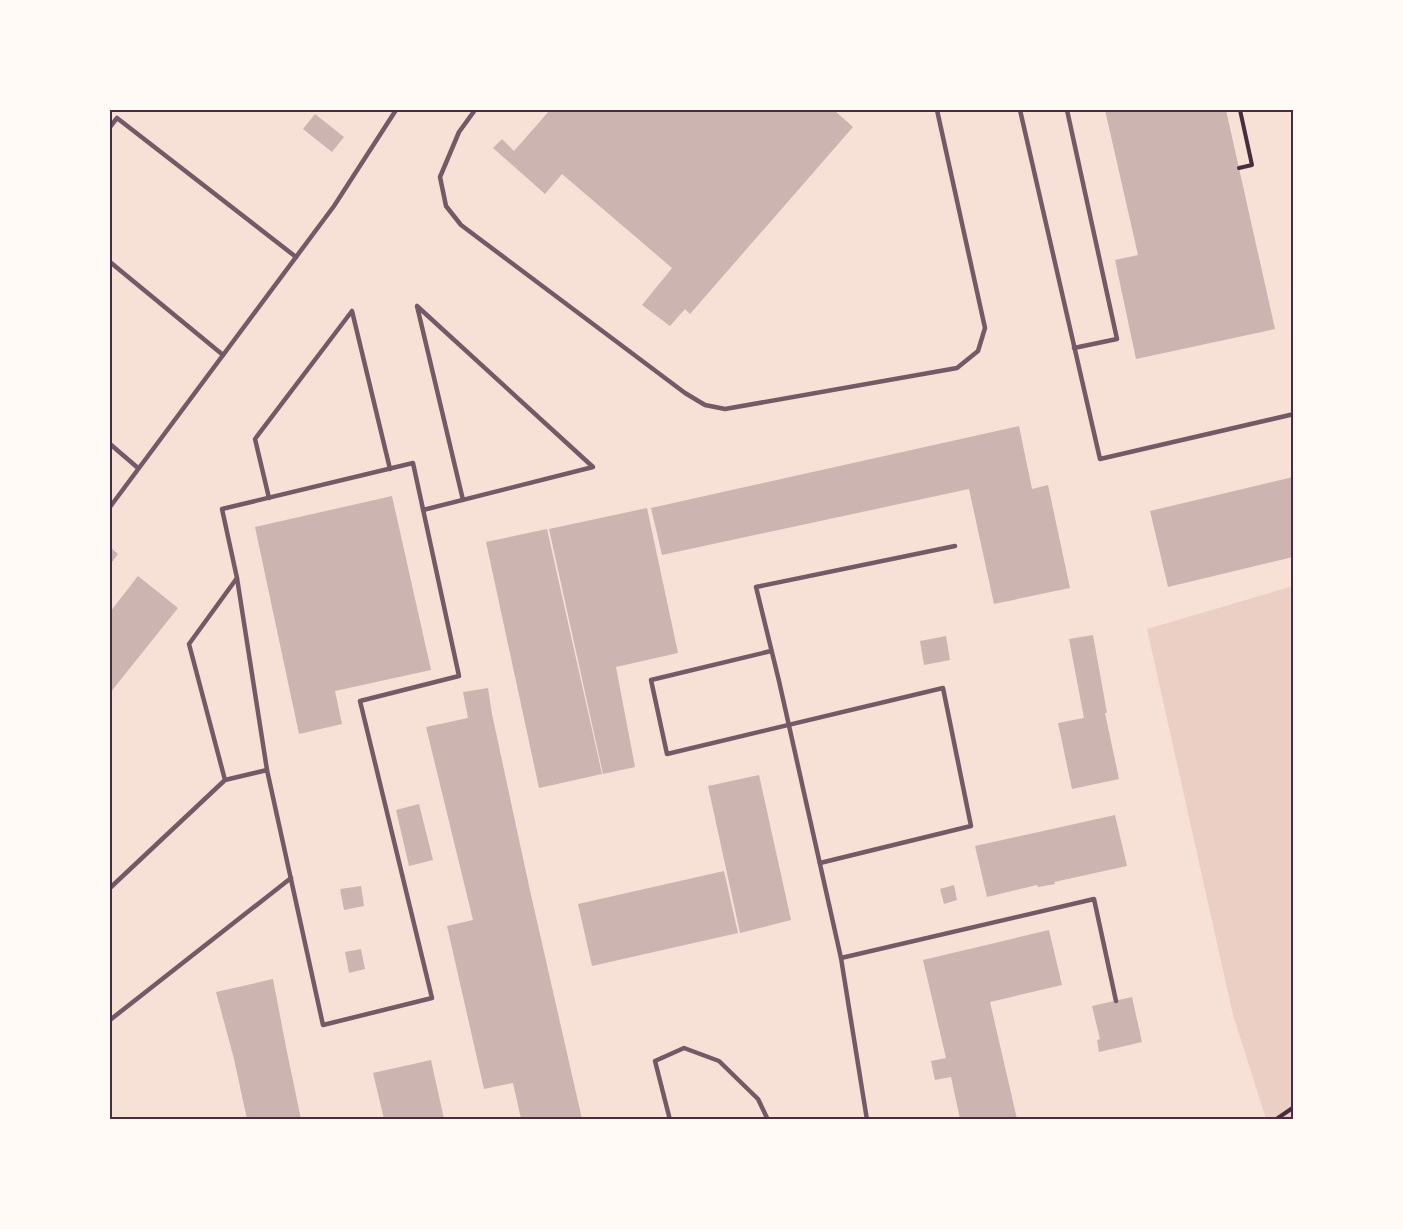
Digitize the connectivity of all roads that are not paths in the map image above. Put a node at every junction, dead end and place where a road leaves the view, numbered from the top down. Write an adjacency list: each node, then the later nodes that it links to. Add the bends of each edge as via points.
1 (396, 110): 7 (lane)
2 (475, 110): 3 (lane, via 459,132 440,177 446,206 461,225 685,393 705,405 725,409 957,368 978,351 985,328)
3 (937, 110)
4 (1020, 110): 9 (lane)
5 (1067, 110): 9 (lane, via 1117,339)
6 (110, 127): 7 (lane, via 117,118)
7 (296, 257): 10 (lane)
8 (110, 262): 10 (lane)
9 (1074, 348): 11 (lane, via 1100,459)
10 (223, 355): 13 (lane)
11 (1293, 414)
12 (110, 444): 13 (lane)
13 (138, 468): 17 (lane)
14 (390, 469): 15 (lane); 15 (lane, via 352,311 255,439); 18 (lane, via 413,463)
15 (269, 498): 20 (lane, via 222,509)
16 (463, 500): 16 (lane, via 593,467 417,306 458,477); 18 (lane)
17 (110, 507)
18 (423, 510): 26 (lane, via 459,676 360,701 432,999 324,1025)
19 (955, 546): 21 (lane, via 756,587)
20 (237, 578): 23 (lane); 24 (lane, via 189,644)
21 (771, 651): 22 (lane); 22 (lane, via 651,680 667,754)
22 (789, 725): 25 (lane); 25 (lane, via 943,688 971,826)
23 (267, 770): 24 (lane); 26 (lane)
24 (225, 780): 27 (lane)
25 (820, 863): 28 (lane)
26 (291, 878): 30 (lane)
27 (110, 888)
28 (841, 958): 29 (lane, via 1094,899); 33 (lane)
29 (1116, 1001)
30 (110, 1020)
31 (670, 1119): 32 (lane, via 655,1061 684,1048 719,1062 758,1099)
32 (768, 1119)
33 (867, 1119)

